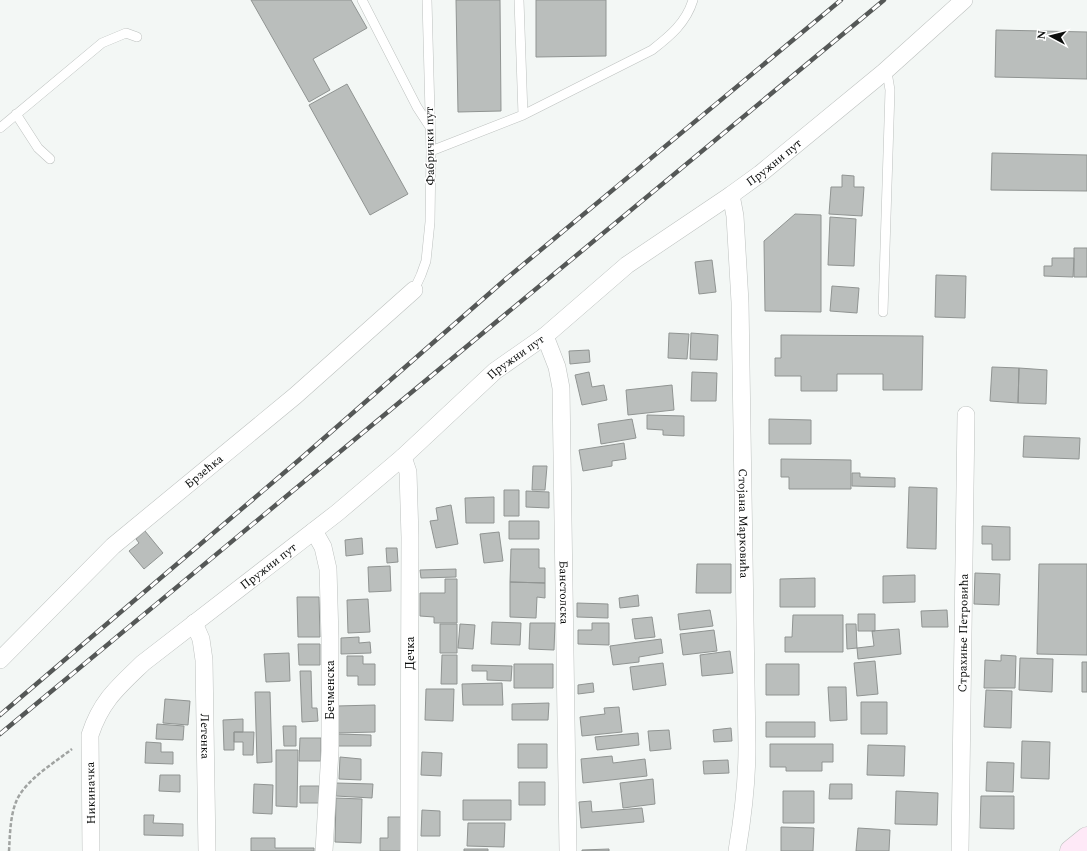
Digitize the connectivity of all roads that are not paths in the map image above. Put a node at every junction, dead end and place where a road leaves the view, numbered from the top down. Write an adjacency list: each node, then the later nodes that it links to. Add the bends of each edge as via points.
1 (362, 0): 10 (lane, via 417,107)
2 (426, 0): 10 (lane, Фабрички пут)
3 (519, 0): 9 (lane)
4 (693, 0): 9 (lane, via 684,21 652,50)
5 (964, 0): 7 (street, Пружни пут)
6 (137, 37): 8 (lane, via 126,33 102,43)
7 (884, 72): 14 (street, Пружни пут); 16 (lane, via 890,90)
8 (16, 114): 11 (lane); 13 (lane, via 38,148)
9 (523, 115): 12 (lane)
10 (430, 127): 12 (lane, Фабрички пут)
11 (0, 128)
12 (431, 151): 15 (lane, Фабрички пут, via 428,244 424,268)
13 (50, 159)
14 (731, 196): 17 (street, Пружни пут, via 627,265); 30 (street, Стојана Марковића, via 735,216 740,302 747,747 747,771)
15 (414, 290): 22 (street, Брзећка, via 296,396 113,546)
16 (883, 312)
17 (544, 336): 19 (street, Пружни пут, via 495,372); 29 (street, Банстолска, via 557,367 560,388)
18 (966, 416): 31 (street, Страхиње Петровића)
19 (403, 457): 20 (street, Пружни пут); 28 (street, Дечка, via 408,472 410,536)
20 (314, 531): 21 (street, Пружни пут); 27 (street, Бечменска, via 323,547 328,569 330,752)
21 (194, 623): 23 (street, Пружни пут, via 143,663 114,691 101,709); 26 (street, Летенка, via 201,639 204,660)
22 (0, 660)
23 (90, 735): 25 (street, Никиначка)
24 (1087, 838): 32 (street)
25 (91, 851)
26 (207, 851)
27 (324, 851)
28 (409, 851)
29 (568, 851)
30 (737, 851)
31 (960, 851)
32 (1071, 851)

